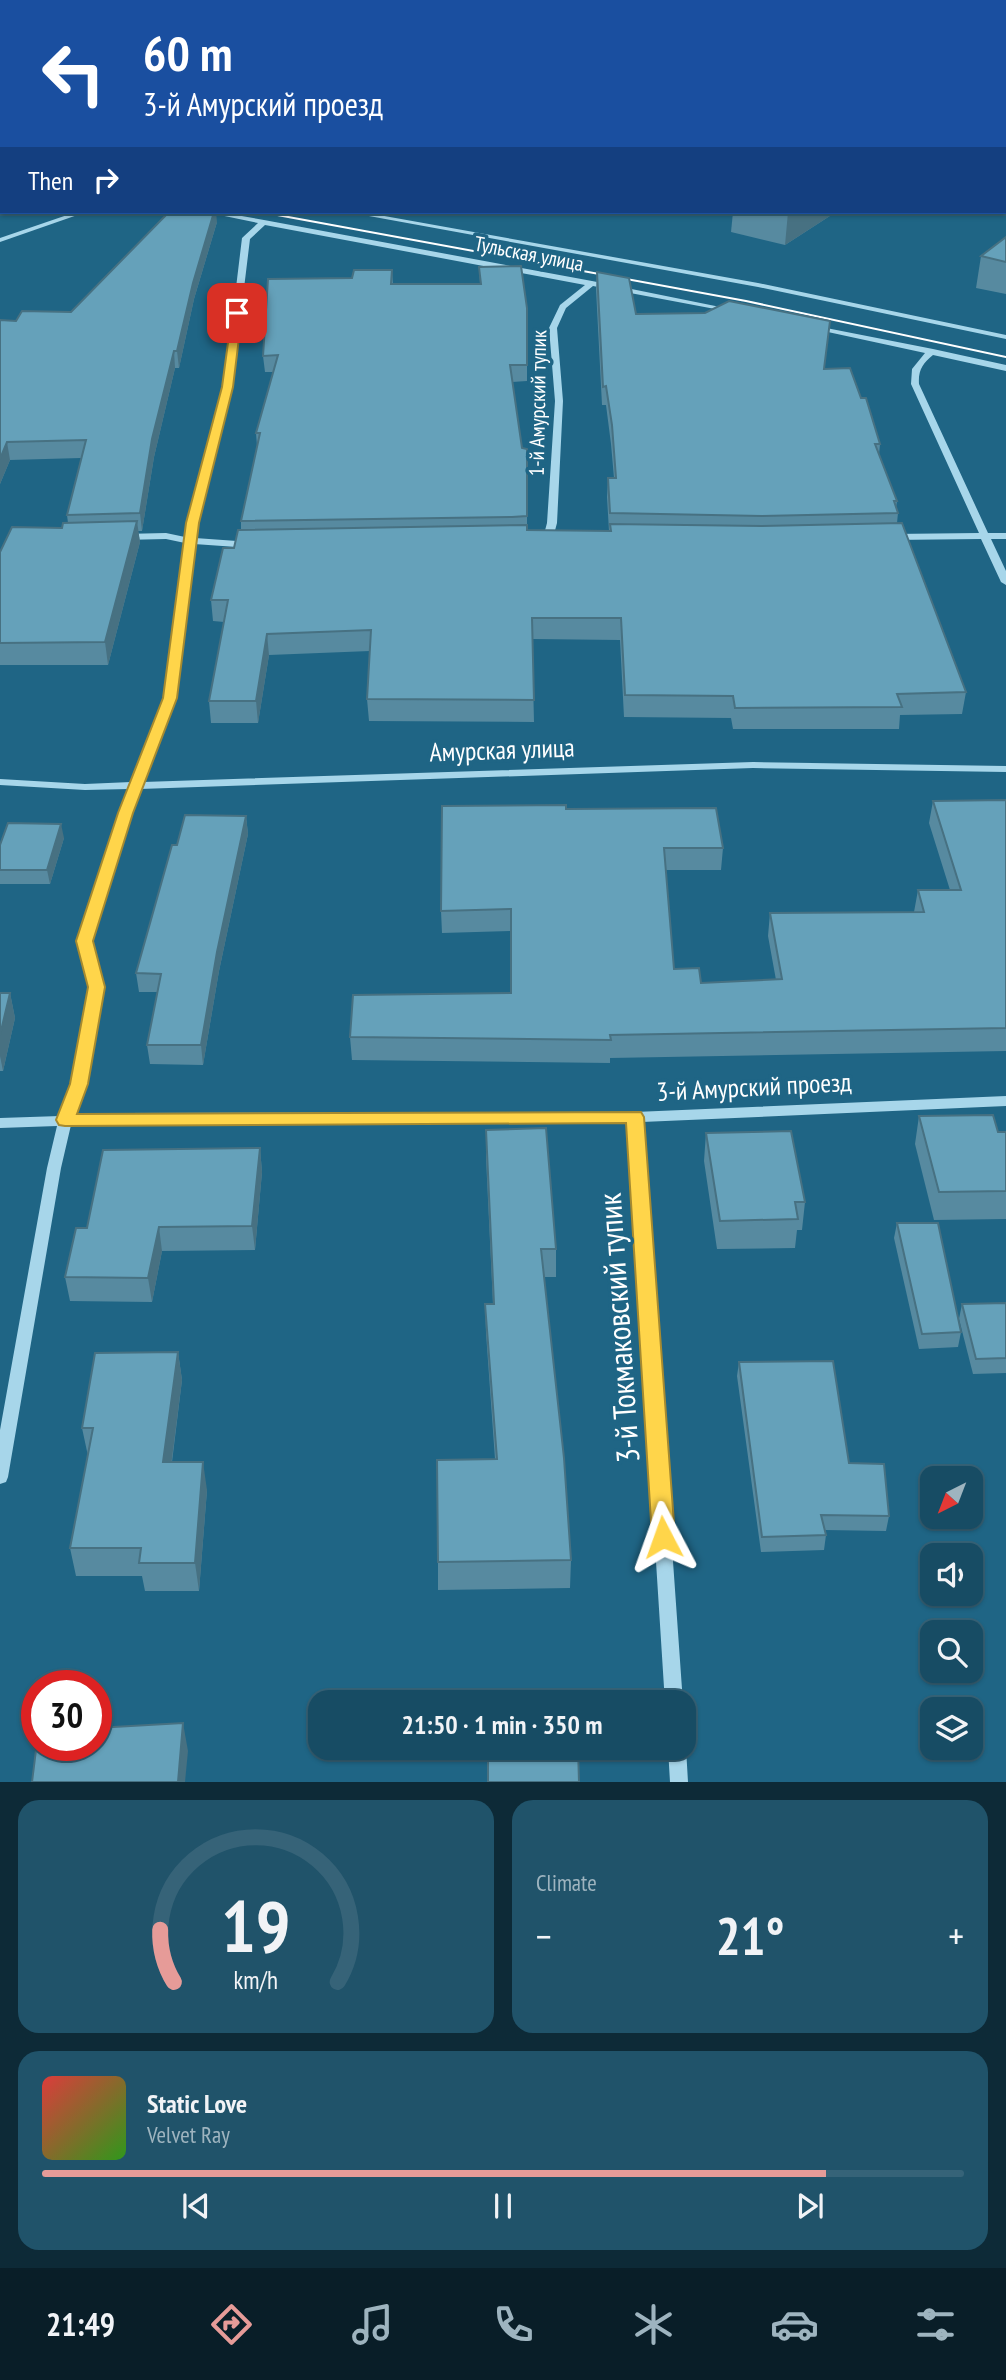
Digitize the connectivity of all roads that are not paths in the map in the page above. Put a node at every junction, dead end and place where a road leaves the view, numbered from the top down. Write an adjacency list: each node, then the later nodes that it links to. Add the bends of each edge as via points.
1 (76, 214): 5 (street)
2 (220, 214): 4 (street, Тульская улица)
3 (362, 214): 9 (street, Тульская улица, via 758,285)
4 (264, 222): 6 (street, Тульская улица); 19 (street, via 246,238 228,387)
5 (0, 240)
6 (593, 283): 7 (street, Тульская улица); 16 (street, 1-й Амурский тупик, via 563,307 553,328 559,401)
7 (745, 313)
8 (799, 324): 10 (street)
9 (1006, 337)
10 (933, 351): 11 (street); 12 (street, via 913,373 915,384)
11 (1006, 368)
12 (985, 536): 13 (street); 14 (street); 21 (street)
13 (1006, 536)
14 (885, 537)
15 (110, 538): 19 (street, via 166,536)
16 (548, 538): 17 (street); 18 (street)
17 (536, 539)
18 (560, 539)
19 (189, 541): 20 (street); 24 (street, via 170,698)
20 (269, 545)
21 (1006, 583)
22 (1006, 769): 24 (street, Амурская улица, via 753,765)
23 (0, 782): 24 (street, Амурская улица, via 85,787)
24 (137, 784): 27 (street, via 85,941 96,987 79,1084)
25 (1006, 1101): 26 (street, 3-й Амурский проезд)
26 (635, 1117): 27 (street, 3-й Амурский проезд); 30 (street, 3-й Токмаковский тупик)
27 (65, 1120): 28 (street, 3-й Амурский проезд); 29 (street)
28 (0, 1123)
29 (0, 1477)
30 (673, 1690)
31 (678, 1760): 32 (street)
32 (679, 1782)

